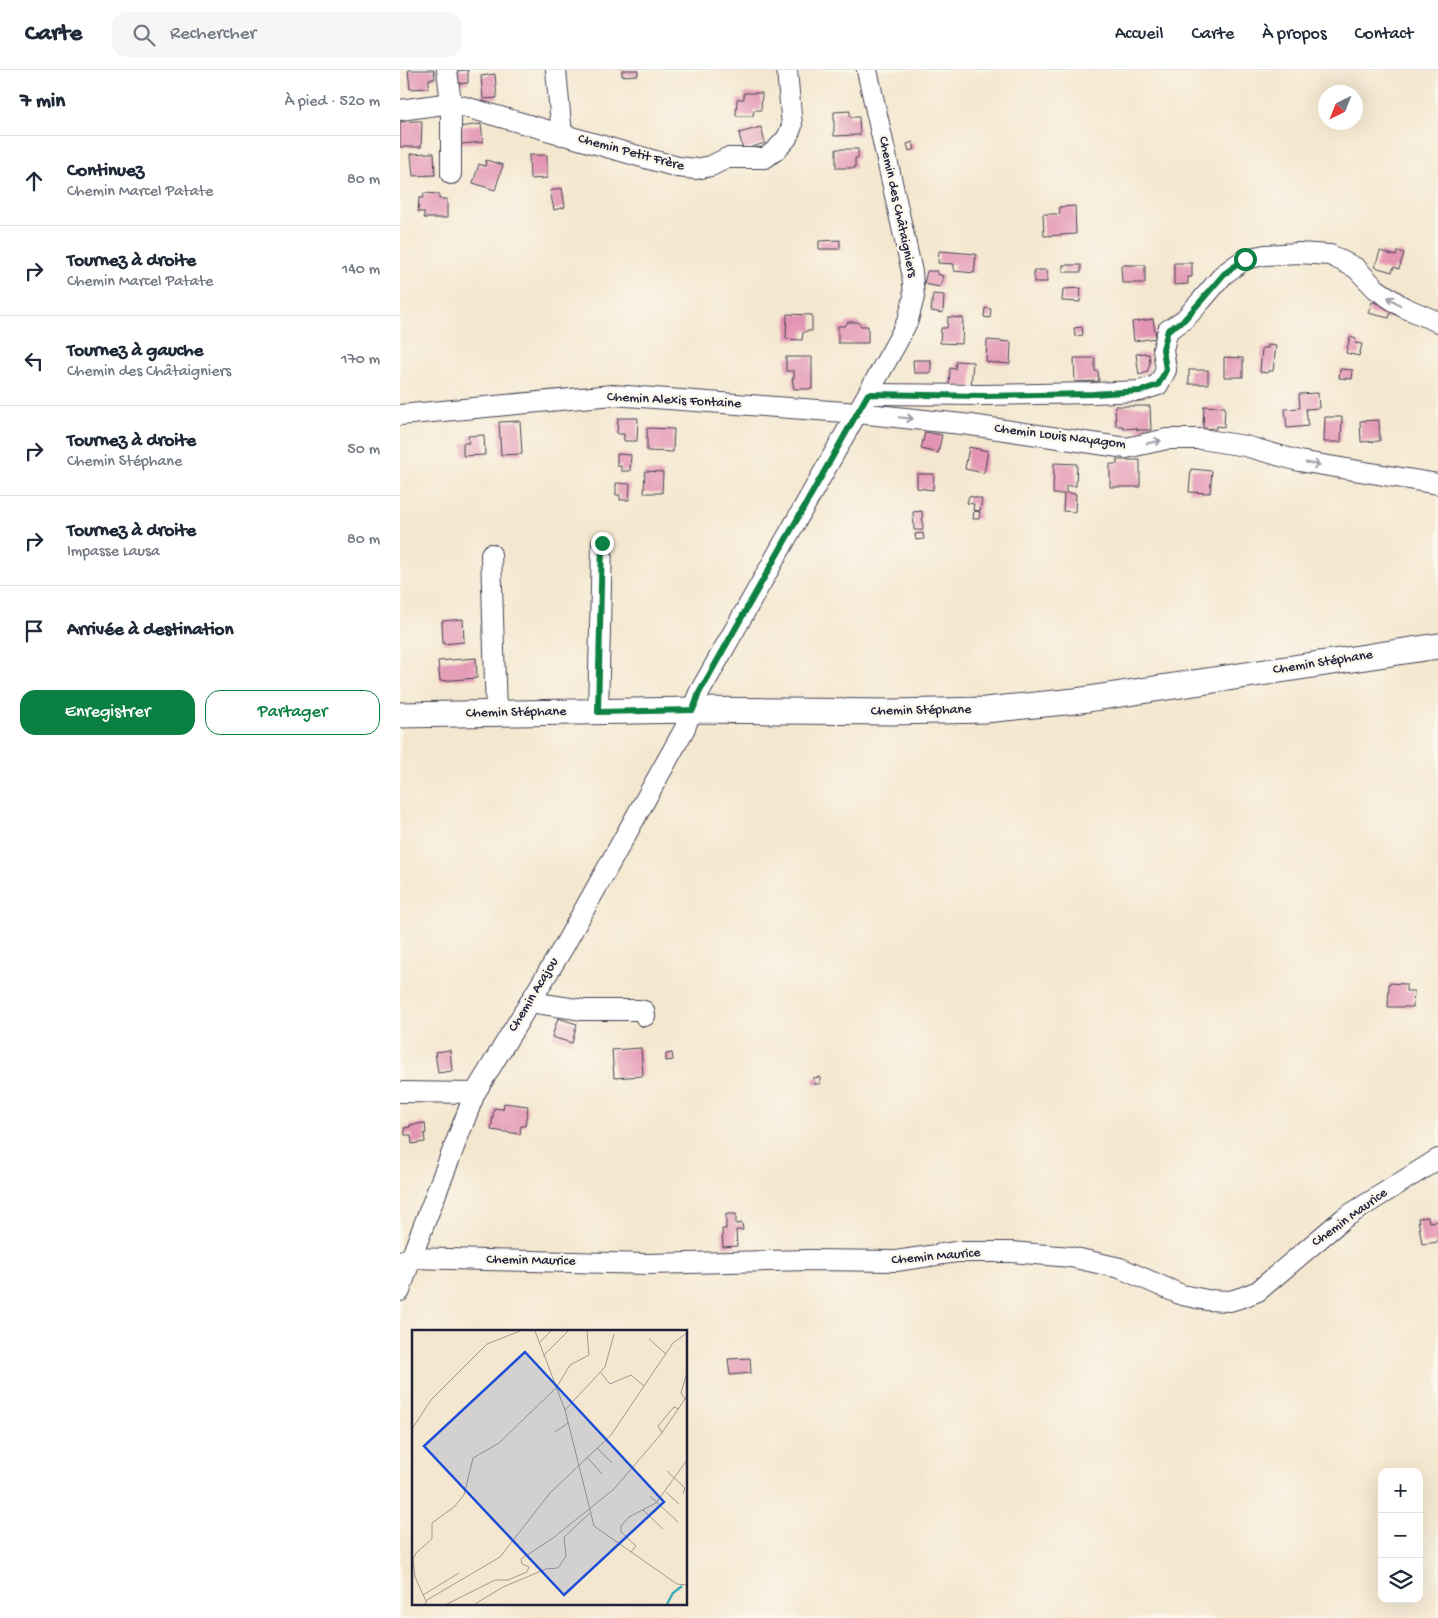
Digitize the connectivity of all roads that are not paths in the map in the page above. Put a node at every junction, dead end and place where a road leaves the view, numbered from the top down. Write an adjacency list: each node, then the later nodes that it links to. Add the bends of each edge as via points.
1 (447, 70): 5 (street)
2 (556, 70): 7 (street)
3 (787, 70): 7 (street, Chemin Petit Frère, via 792,126 787,138 765,158 727,158 696,169 678,167)
4 (867, 70): 10 (street, Chemin des Châtaigniers, via 912,272 914,297 904,327)
5 (451, 103): 6 (street, Chemin Petit Frère); 7 (street, Chemin Petit Frère); 8 (street)
6 (400, 110)
7 (562, 134)
8 (451, 174)
9 (1438, 322): 10 (street, one-way to 10, via 1403,307 1376,289 1356,268 1330,254 1265,255 1245,259 1224,274 1184,320 1168,330 1163,349 1166,370 1158,385 1140,391 1093,394)
10 (868, 394): 11 (street, Chemin des Châtaigniers)
11 (858, 413): 12 (street, Chemin Alexis Fontaine, via 613,395); 13 (street, Chemin Louis Nayagom, one-way to 13, via 970,425 1126,448 1167,439 1201,439 1245,446 1299,461); 17 (street, Chemin des Châtaigniers, via 699,693)
12 (400, 415)
13 (1438, 484)
14 (602, 543): 18 (street)
15 (491, 554): 19 (street)
16 (1438, 646): 17 (main road, Chemin Stéphane, via 1074,701 985,710)
17 (693, 710): 18 (main road, Chemin Stéphane); 21 (street, Chemin Acajou)
18 (598, 712): 19 (main road, Chemin Stéphane)
19 (496, 713): 20 (main road, Chemin Stéphane)
20 (400, 715)
21 (530, 1002): 22 (street, via 583,1010 639,1010 644,1011); 24 (street, Chemin Acajou)
22 (645, 1016)
23 (400, 1092): 24 (street)
24 (475, 1093): 26 (street, Chemin Acajou)
25 (1438, 1159): 26 (street, Chemin Maurice, via 1344,1218 1258,1291 1230,1301 1182,1295 1120,1268 1071,1257 1011,1252 956,1252 896,1261 648,1264)
26 (405, 1259): 27 (street, Chemin Acajou)
27 (400, 1291)

